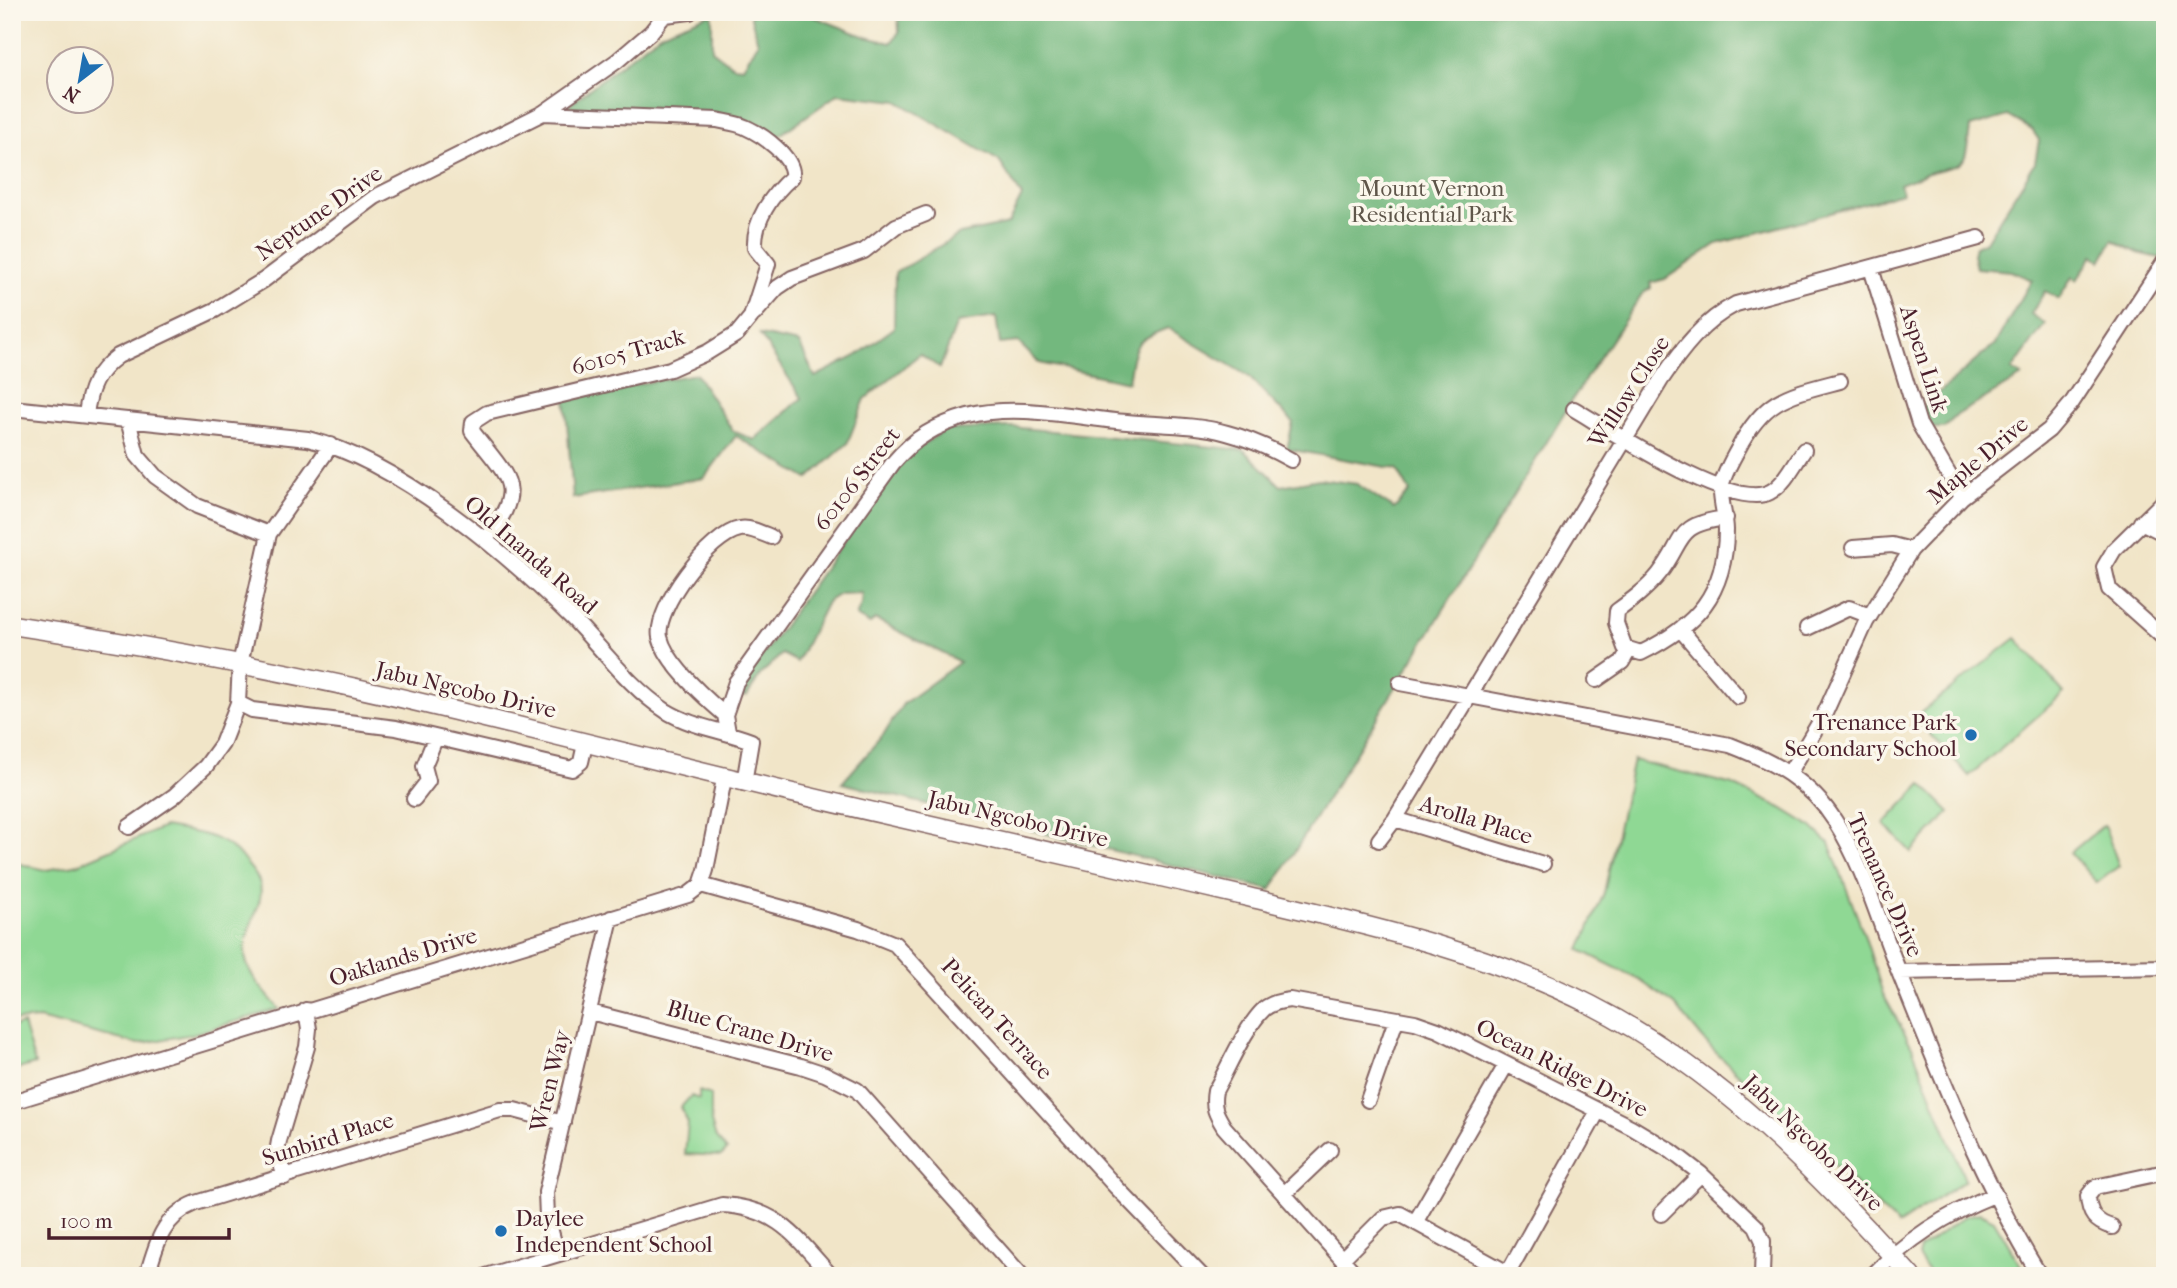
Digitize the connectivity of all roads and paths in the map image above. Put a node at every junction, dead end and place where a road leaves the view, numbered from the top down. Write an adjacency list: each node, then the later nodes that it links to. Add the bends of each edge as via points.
1 (690, 12): 2 (street)
2 (666, 14): 3 (street, Neptune Drive, via 617,61)
3 (542, 113): 8 (street, 60105 Track, via 718,120 745,127 782,154 792,166 792,177 760,217 755,232 755,248 768,264); 12 (street, Neptune Drive, via 375,197 254,286 118,356 94,380)
4 (926, 214): 8 (street, via 896,226 864,251 792,278)
5 (1979, 238): 7 (street, Willow Close)
6 (2165, 261): 19 (street, Maple Drive, via 2056,421)
7 (1871, 268): 14 (street, Willow Close, via 1748,300 1720,312 1679,352); 19 (street, Aspen Link, via 1919,424)
8 (751, 317): 26 (street, 60105 Track, via 728,340 670,369 488,412 473,422 472,431 507,479 511,494 502,518)
9 (1839, 381): 18 (street, via 1773,403 1752,422)
10 (12, 408): 12 (street, Old Inanda Road)
11 (1574, 409): 14 (street)
12 (86, 415): 13 (street, Old Inanda Road)
13 (128, 420): 15 (street, Old Inanda Road); 23 (street, via 137,455 155,476 197,506)
14 (1625, 439): 18 (street, via 1677,470); 39 (street, Willow Close)
15 (331, 445): 23 (street); 26 (street, Old Inanda Road, via 402,483)
16 (1804, 450): 18 (street, via 1770,492 1752,498)
17 (1291, 460): 41 (street, 60106 Street, via 1225,432 1069,415 971,415 933,429 893,463 752,656 736,682)
18 (1721, 488): 21 (street)
19 (1962, 497): 28 (street, Maple Drive)
20 (2165, 500): 22 (street)
21 (1726, 518): 32 (street, via 1726,558 1719,580 1697,616); 34 (street, via 1701,523 1683,533 1660,573 1617,611 1616,623)
22 (2141, 522): 24 (street); 33 (street, via 2114,550 2104,567 2104,578 2109,589)
23 (269, 534): 35 (street)
24 (2165, 534)
25 (771, 537): 41 (street, via 741,528 726,534 689,569 661,623 662,645 686,677)
26 (485, 540): 42 (street, Old Inanda Road, via 569,615 654,702 696,725)
27 (1853, 548): 28 (street, via 1892,545)
28 (1911, 550): 29 (street, Maple Drive)
29 (1870, 616): 31 (street, via 1849,608); 45 (street, Maple Drive, via 1825,713)
30 (12, 625): 35 (main road, Jabu Ngcobo Drive)
31 (1807, 628)
32 (1680, 629): 34 (street, via 1641,653); 38 (street)
33 (2165, 639)
34 (1629, 650): 36 (street, via 1622,662)
35 (240, 664): 40 (street); 44 (main road, Jabu Ngcobo Drive)
36 (1596, 680)
37 (1399, 683): 39 (street, Trenance Drive)
38 (1738, 697)
39 (1467, 698): 45 (street, Trenance Drive, via 1730,745); 49 (street, Arolla Place)
40 (238, 703): 43 (street, via 252,710 396,728); 50 (street, via 225,737 206,766 174,796)
41 (725, 715): 42 (street, 60106 Street)
42 (728, 732): 47 (street, Old Inanda Road, via 751,741)
43 (435, 739): 44 (street, via 572,769 581,762); 48 (street, via 425,758 428,781)
44 (585, 744): 46 (main road, Jabu Ngcobo Drive)
45 (1790, 772): 56 (street, Trenance Drive, via 1835,820)
46 (724, 779): 47 (main road, Jabu Ngcobo Drive); 53 (street)
47 (744, 783): 75 (main road, Jabu Ngcobo Drive, via 1374,927 1452,948 1528,976 1605,1013 1721,1088 1773,1132)
48 (414, 799)
49 (1395, 820): 51 (street, Arolla Place); 52 (street, Arolla Place)
50 (129, 827)
51 (1379, 840)
52 (1543, 864)
53 (701, 886): 54 (street, Oaklands Drive, via 688,895); 82 (street, Pelican Terrace, via 858,929 895,944)
54 (611, 918): 57 (street, Oaklands Drive); 58 (street, Wren Way)
55 (2165, 967): 56 (street)
56 (1899, 972): 70 (street, Trenance Drive)
57 (306, 1010): 62 (street, Oaklands Drive); 68 (street, via 307,1046 277,1152)
58 (590, 1012): 64 (street, Wren Way); 81 (street, Blue Crane Drive, via 813,1070 857,1090)
59 (1396, 1020): 60 (street, Ocean Ridge Drive, via 1438,1030); 61 (street); 69 (street, Ocean Ridge Drive, via 1290,1000 1275,1002 1255,1021 1213,1102 1224,1127)
60 (1506, 1065): 63 (street, Ocean Ridge Drive); 72 (street)
61 (1368, 1100)
62 (12, 1102)
63 (1598, 1111): 67 (street, Ocean Ridge Drive, via 1648,1136); 77 (street)
64 (563, 1123): 68 (street, Sunbird Place, via 514,1110 500,1111); 74 (street, Wren Way, via 545,1205)
65 (1330, 1150): 69 (street)
66 (2165, 1172): 73 (street, via 2095,1187 2088,1196 2089,1209 2098,1223)
67 (1701, 1174): 71 (street); 84 (street, Ocean Ridge Drive, via 1760,1233)
68 (285, 1177): 78 (street, Sunbird Place, via 182,1209 160,1234)
69 (1285, 1194): 76 (street, Ocean Ridge Drive)
70 (1994, 1195): 75 (street, via 1947,1216); 87 (street, Trenance Drive)
71 (1661, 1214)
72 (1416, 1221): 76 (street, via 1400,1214 1382,1218); 77 (street)
73 (2112, 1227)
74 (557, 1253): 79 (street); 80 (street, via 701,1209 743,1206 781,1223)
75 (1892, 1255): 85 (street); 86 (main road, Jabu Ngcobo Drive)
76 (1342, 1259): 83 (street, Ocean Ridge Drive)
77 (1511, 1274)
78 (147, 1276)
79 (486, 1276)
80 (831, 1276)
81 (1022, 1276)
82 (1202, 1276)
83 (1357, 1276)
84 (1762, 1276)
85 (1872, 1276)
86 (1911, 1276)
87 (2039, 1276)

